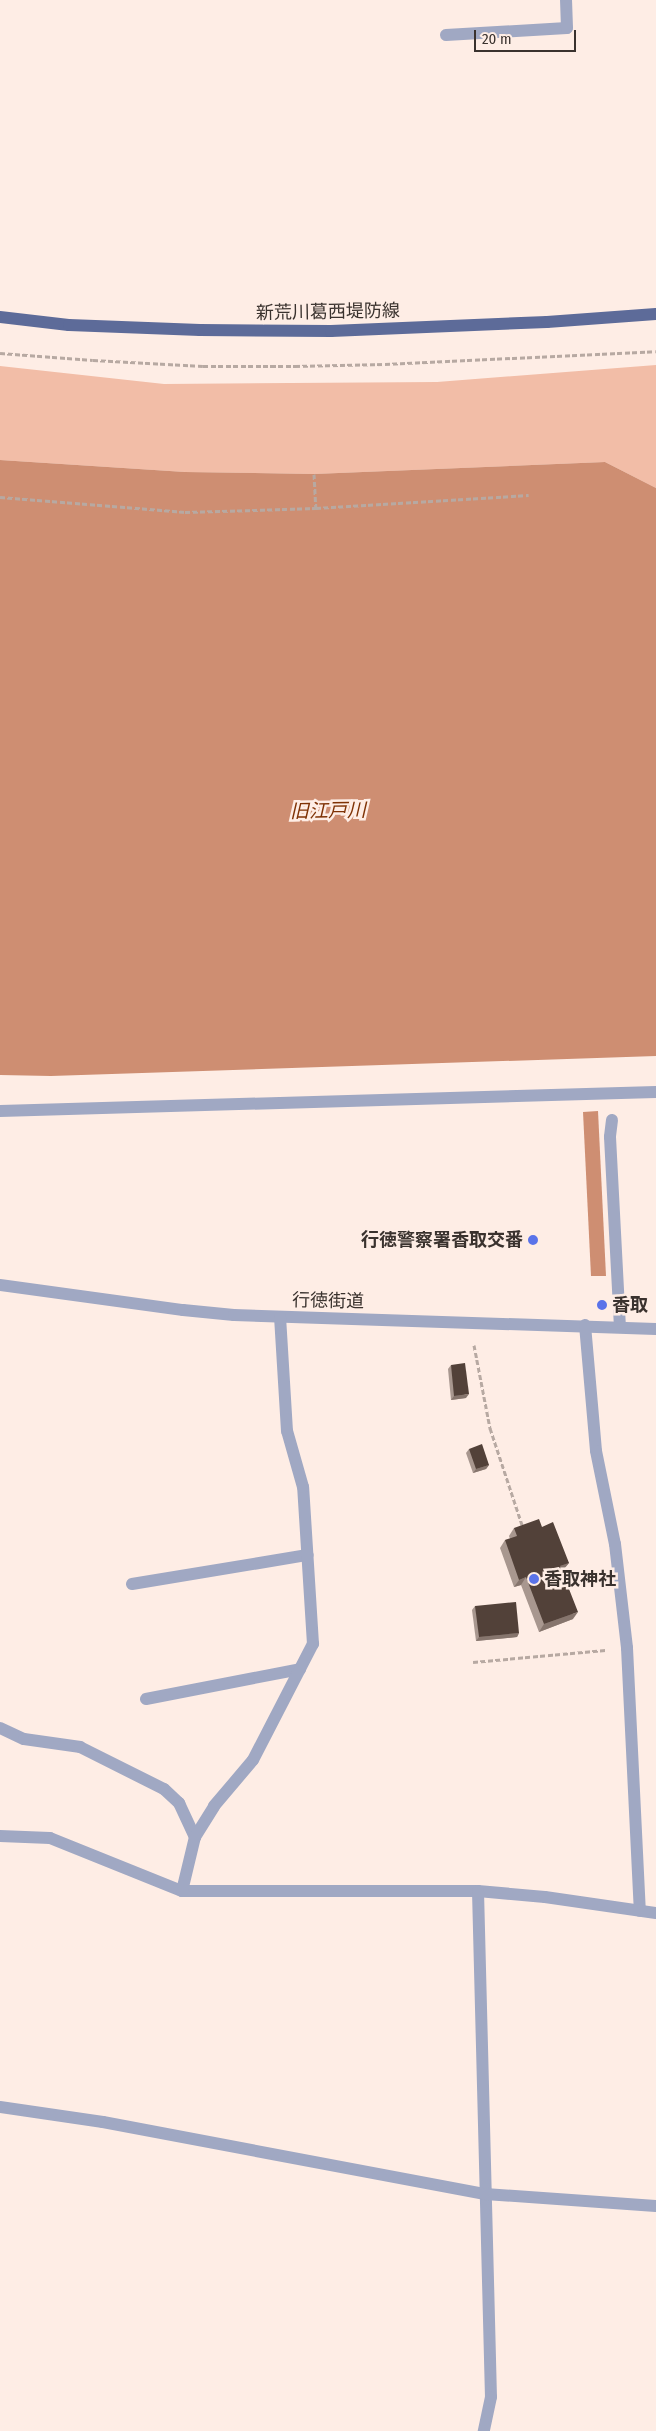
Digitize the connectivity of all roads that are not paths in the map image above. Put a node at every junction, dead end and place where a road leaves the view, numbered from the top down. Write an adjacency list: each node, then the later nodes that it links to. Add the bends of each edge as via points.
1 (566, 0): 2 (street, via 567,28)
2 (446, 35)
3 (656, 314): 4 (main road, 新荒川葛西堤防線, via 332,331 69,325)
4 (0, 317)
5 (656, 1092): 6 (street)
6 (0, 1111)
7 (612, 1120): 11 (street, via 610,1137)
8 (0, 1285): 9 (street, 行徳街道, via 183,1310)
9 (280, 1317): 10 (street, 行徳街道); 13 (street, via 287,1431 303,1487)
10 (585, 1325): 11 (street, 行徳街道); 22 (street, via 596,1451 615,1544 627,1648)
11 (620, 1326): 12 (street, 行徳街道)
12 (656, 1329)
13 (308, 1555): 14 (street); 15 (street, via 313,1644)
14 (132, 1584)
15 (300, 1668): 16 (street); 19 (street, via 253,1760 214,1806)
16 (146, 1699)
17 (0, 1728): 19 (street, via 24,1739 80,1747 164,1789 179,1803)
18 (0, 1836): 20 (street, via 50,1838)
19 (195, 1837): 20 (street)
20 (182, 1891): 21 (street)
21 (478, 1891): 22 (street); 25 (street)
22 (640, 1911): 23 (street)
23 (656, 1913)
24 (0, 2107): 25 (street, via 103,2122)
25 (485, 2194): 26 (street); 27 (street, via 491,2397)
26 (656, 2206)
27 (484, 2431)

